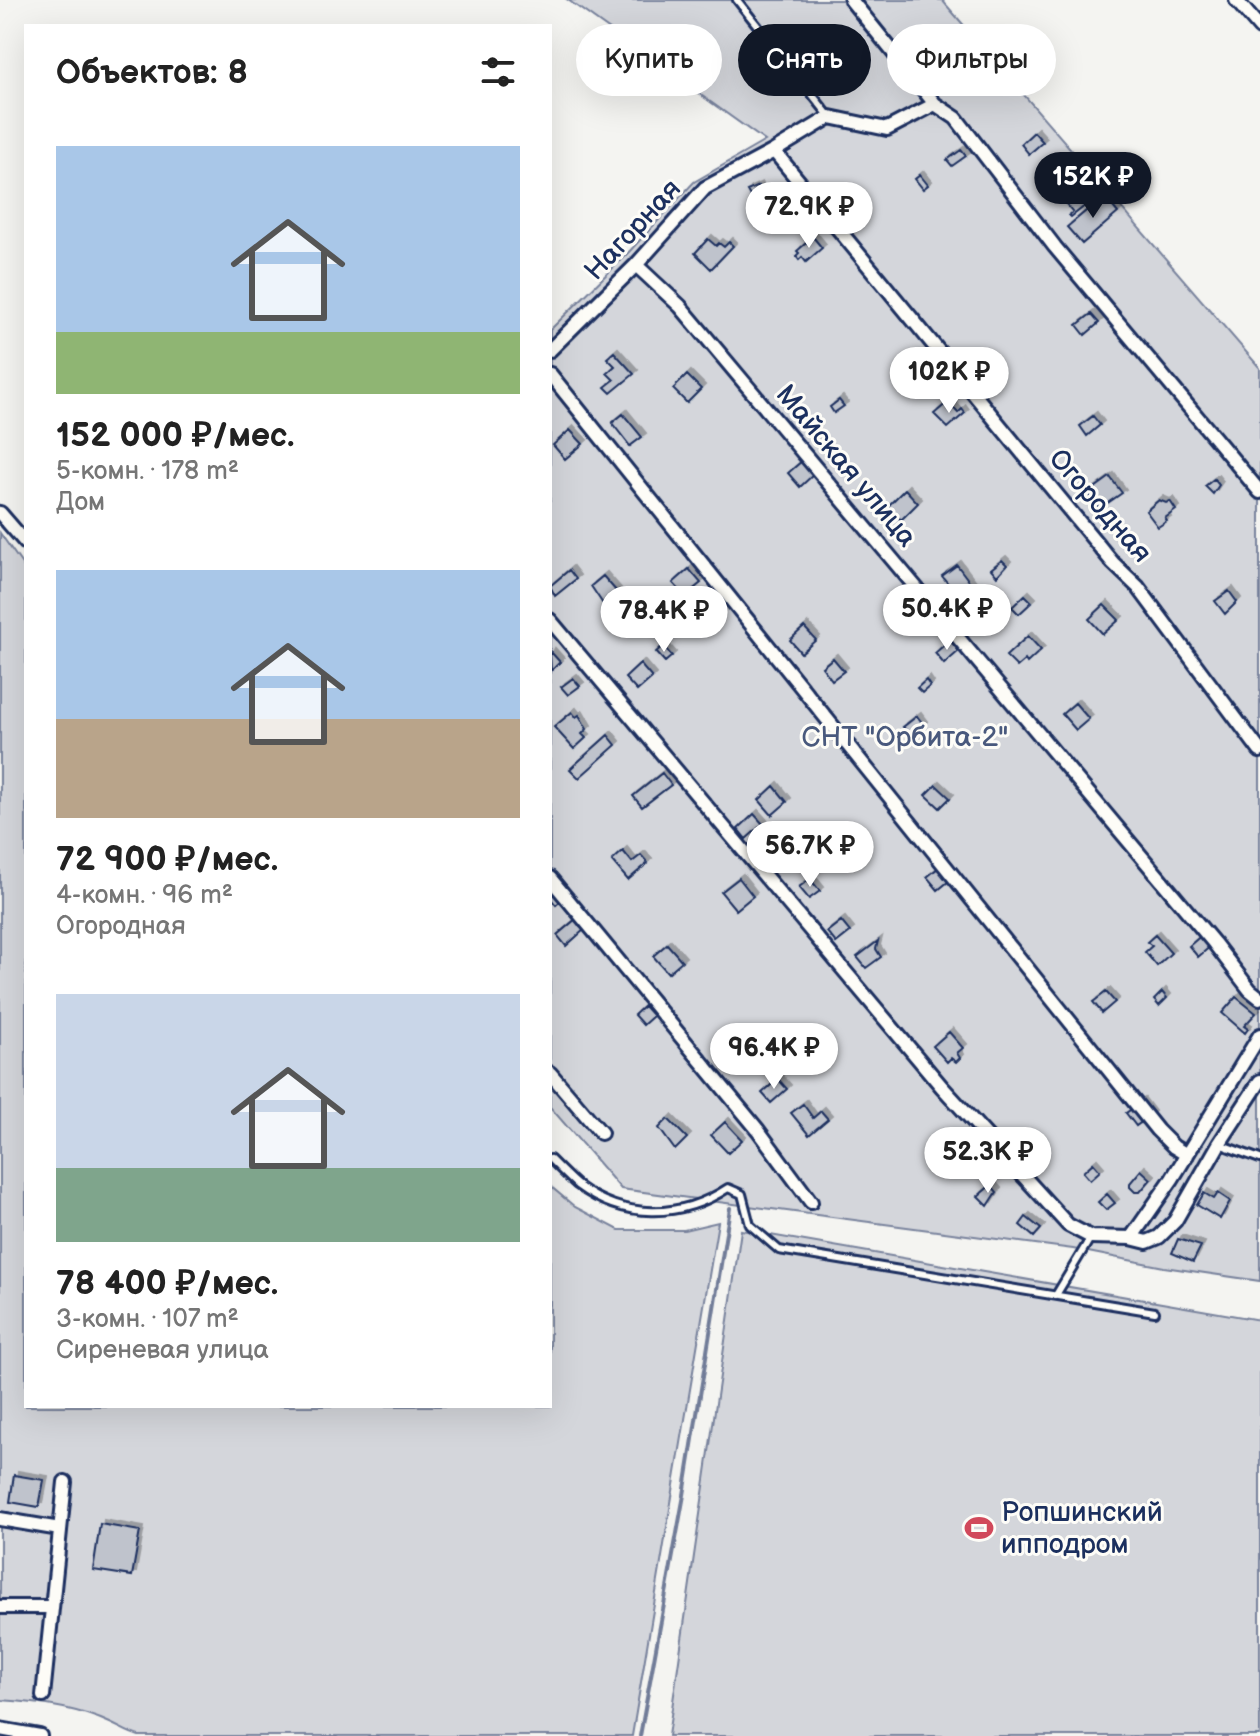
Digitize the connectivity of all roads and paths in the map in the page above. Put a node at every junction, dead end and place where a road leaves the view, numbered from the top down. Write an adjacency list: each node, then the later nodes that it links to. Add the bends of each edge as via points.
1 (737, 0): 6 (lane)
2 (851, 0): 5 (street)
3 (1236, 0): 4 (street)
4 (1260, 28)
5 (935, 104): 6 (street, via 887,129); 11 (street, via 956,118 1055,247)
6 (830, 117): 7 (street, Нагорная)
7 (774, 151): 8 (street, Нагорная, via 705,188); 15 (street, Огородная, via 1138,587)
8 (636, 265): 9 (street, Нагорная); 17 (street, Майская улица, via 680,306)
9 (552, 348)
10 (552, 376): 23 (street, via 1147,1118)
11 (1260, 492)
12 (0, 513): 13 (street)
13 (24, 541)
14 (552, 622): 27 (street, via 942,1087 1068,1225)
15 (1260, 751)
16 (552, 880): 26 (street)
17 (1260, 998)
18 (1260, 1035): 23 (street)
19 (552, 1075): 21 (street)
20 (1260, 1081): 22 (street)
21 (601, 1133)
22 (1219, 1144): 24 (lane); 28 (street, via 1175,1221 1147,1242)
23 (1187, 1155): 28 (street)
24 (1260, 1159)
25 (552, 1161): 29 (lane, via 579,1186 616,1206 647,1212 686,1210 728,1188 742,1194 750,1225 779,1250)
26 (811, 1202)
27 (1091, 1237): 28 (street); 29 (lane)
28 (1131, 1238)
29 (1056, 1295): 30 (lane)
30 (1155, 1312)
31 (65, 1482): 33 (street)
32 (0, 1519): 33 (street)
33 (60, 1529): 35 (street)
34 (0, 1607): 35 (street)
35 (52, 1607): 36 (street)
36 (43, 1696)
37 (0, 1729): 38 (street)
38 (40, 1736)

